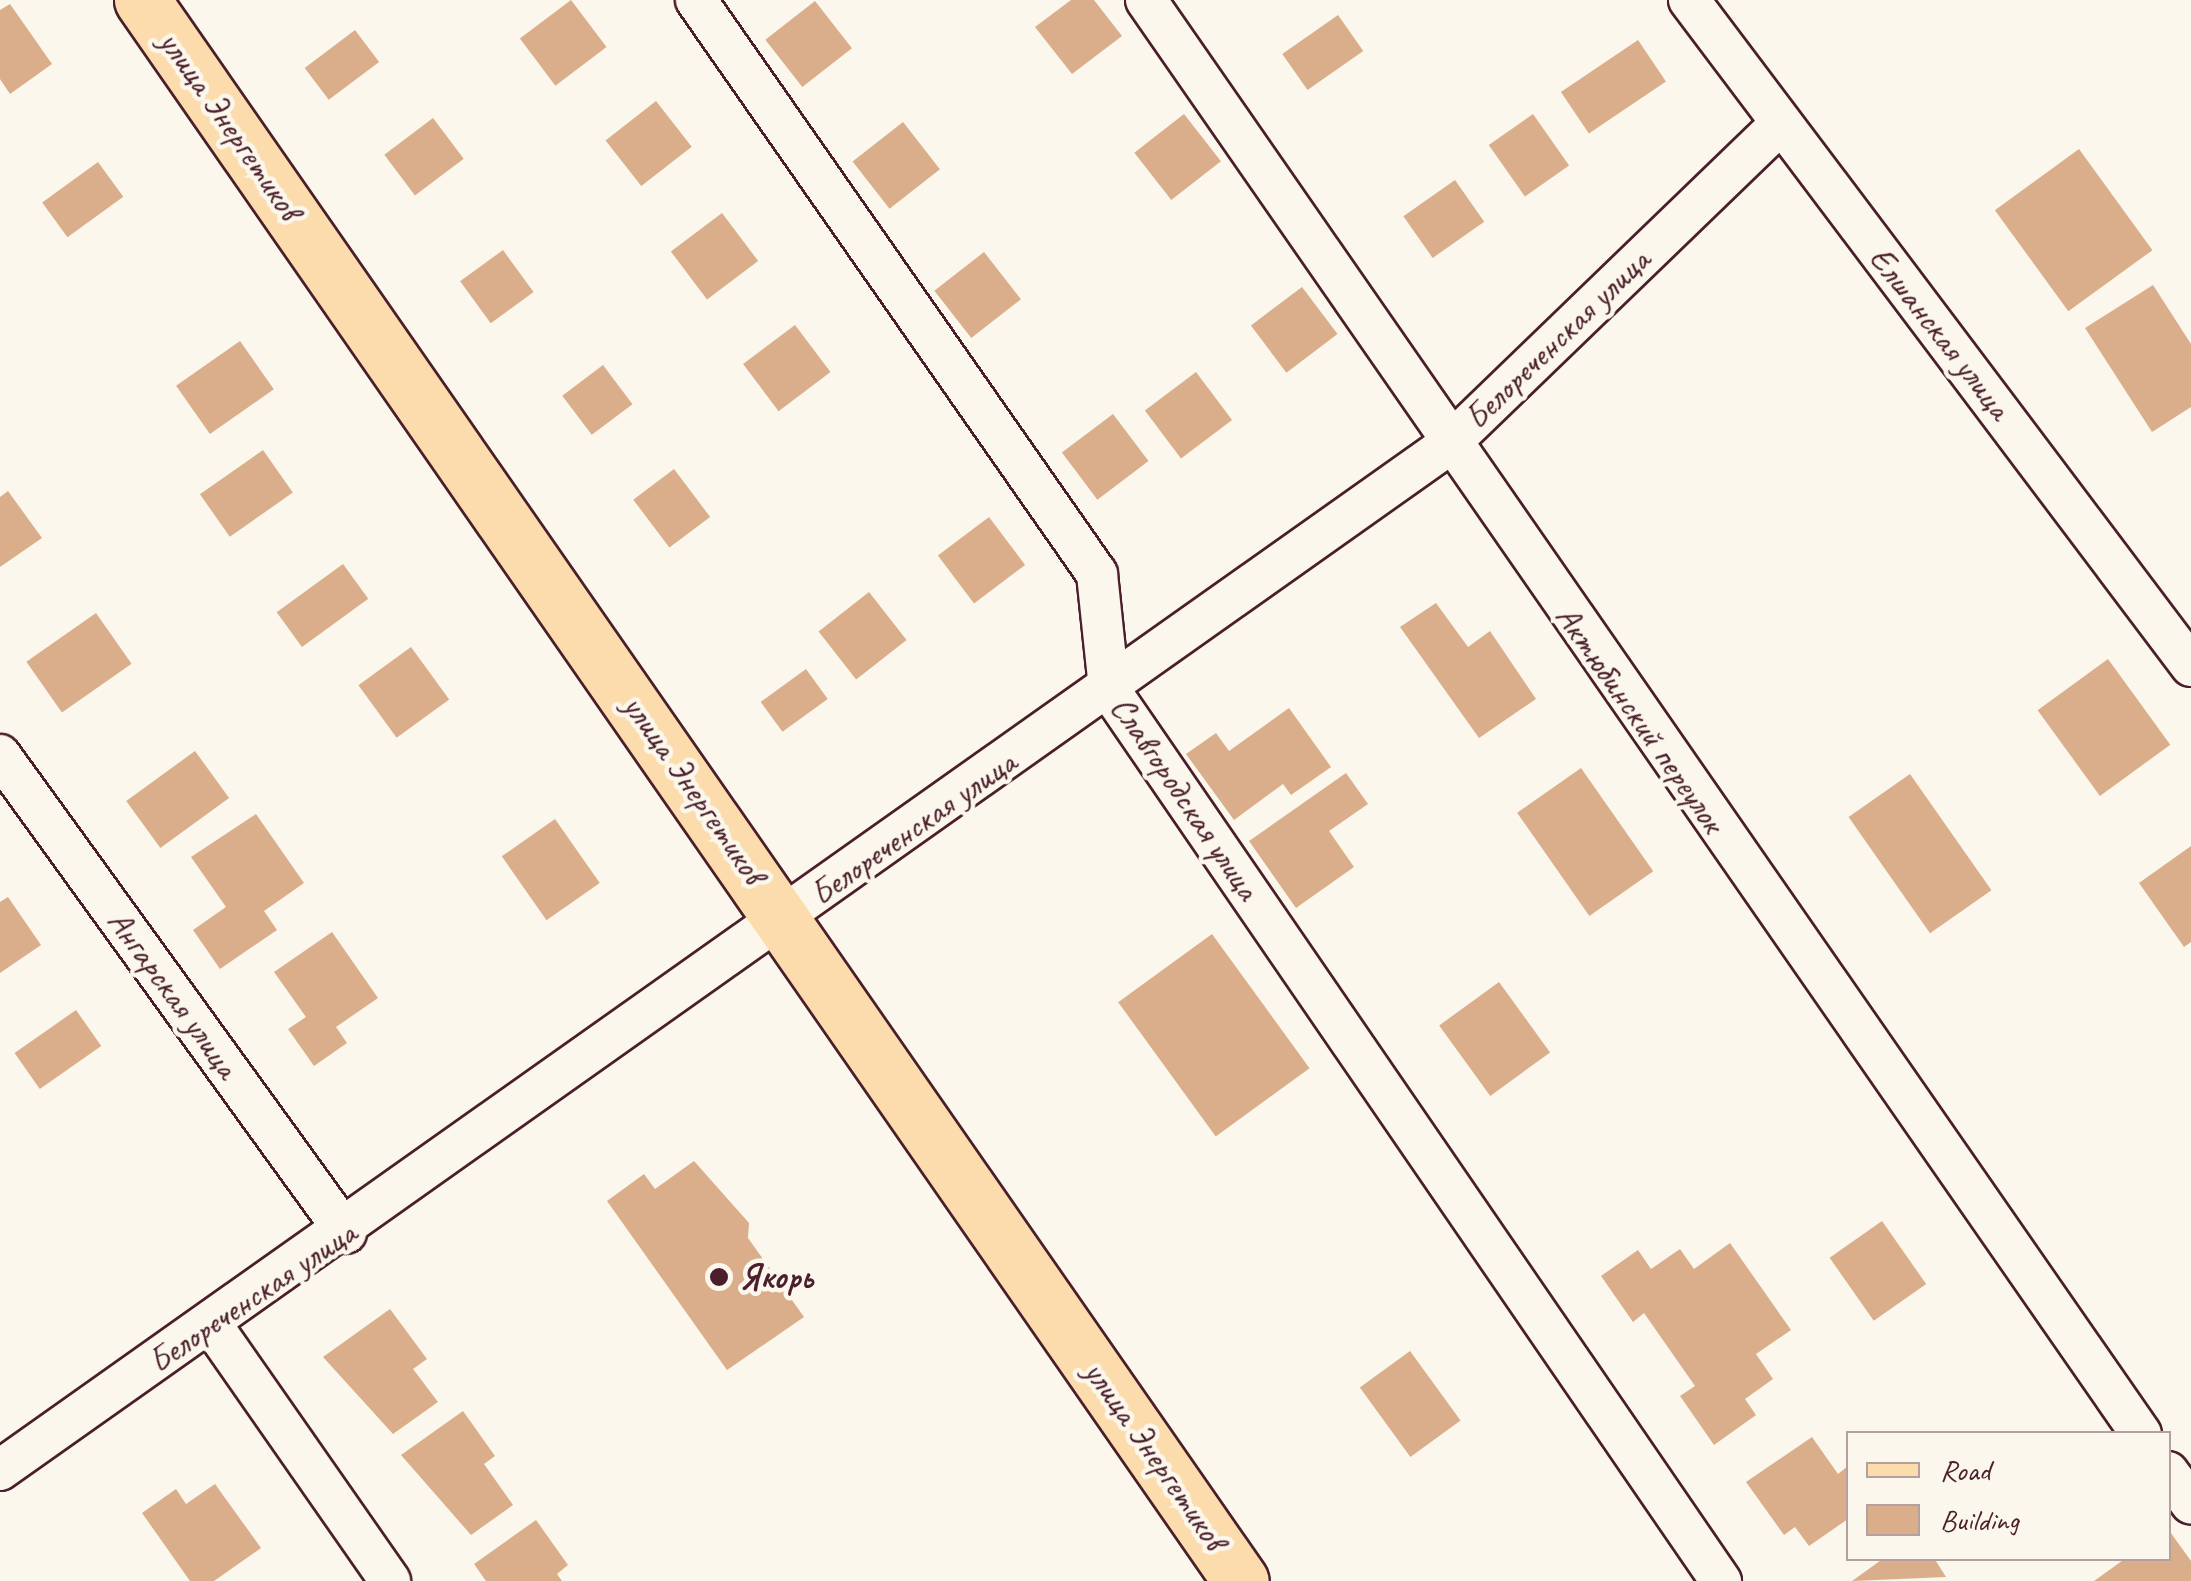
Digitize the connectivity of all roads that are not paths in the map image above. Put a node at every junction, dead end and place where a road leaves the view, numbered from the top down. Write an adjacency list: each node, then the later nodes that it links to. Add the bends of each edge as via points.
1 (142, 0): 10 (main road, улица Энергетиков)
2 (696, 0): 8 (street, Славгородская улица, via 1097,574)
3 (1146, 0): 6 (street, Актюбинский переулок)
4 (1689, 0): 5 (street, Елшанская улица)
5 (1777, 127): 6 (street, Белореченская улица); 7 (street, Елшанская улица)
6 (1448, 445): 8 (street, Белореченская улица); 13 (street, Актюбинский переулок)
7 (2191, 666)
8 (1109, 688): 10 (street, Белореченская улица); 19 (street, Славгородская улица)
9 (0, 755): 11 (street, Ангарская улица)
10 (785, 920): 11 (street, Белореченская улица); 18 (main road, улица Энергетиков)
11 (346, 1233): 12 (street, Белореченская улица)
12 (210, 1324): 14 (street, Белореченская улица); 17 (street)
13 (2140, 1431)
14 (0, 1470)
15 (2171, 1476): 16 (street)
16 (2191, 1504)
17 (390, 1581)
18 (1241, 1581)
19 (1721, 1581)

